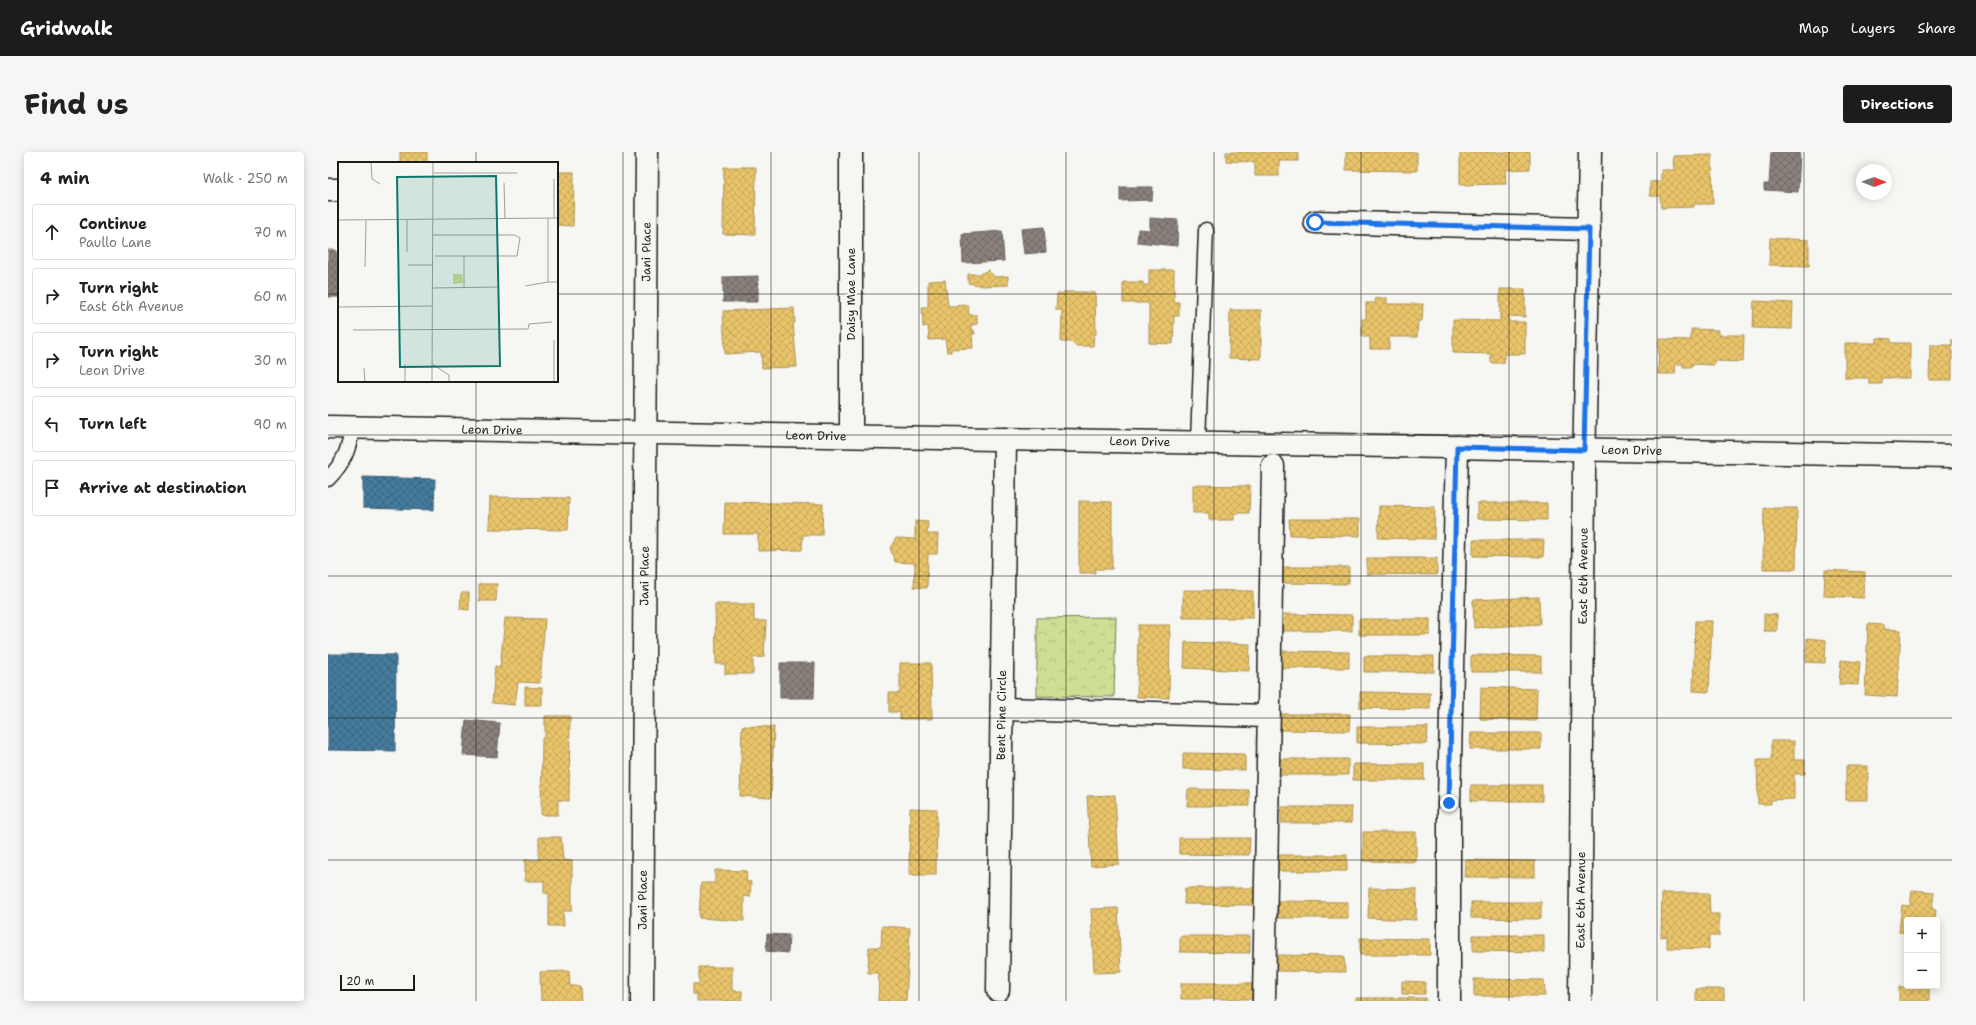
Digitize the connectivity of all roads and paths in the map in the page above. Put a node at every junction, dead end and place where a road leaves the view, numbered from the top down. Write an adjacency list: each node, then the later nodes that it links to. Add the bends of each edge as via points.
1 (647, 152): 9 (street, Jani Place)
2 (851, 152): 10 (street, Daisy Mae Lane)
3 (1590, 152): 5 (street, East 6th Avenue)
4 (1315, 222): 5 (street)
5 (1589, 229): 14 (street, East 6th Avenue)
6 (1206, 230): 12 (lane)
7 (328, 427): 8 (street, Leon Drive)
8 (353, 427): 9 (street, Leon Drive); 17 (lane, via 346,457)
9 (645, 432): 10 (street, Leon Drive); 21 (street, Jani Place)
10 (851, 436): 11 (street, Leon Drive)
11 (1005, 439): 12 (street, Leon Drive); 18 (street, Bent Pine Circle)
12 (1198, 442): 15 (street, Leon Drive)
13 (1457, 447): 14 (street, Leon Drive); 15 (street, Leon Drive); 23 (street, via 1449,795)
14 (1584, 450): 16 (street, Leon Drive); 24 (street, East 6th Avenue)
15 (1274, 453): 19 (street)
16 (1952, 456)
17 (328, 479)
18 (1003, 709): 19 (street); 20 (street, Bent Pine Circle)
19 (1268, 716): 22 (street)
20 (998, 990)
21 (642, 1001)
22 (1264, 1001)
23 (1449, 1001)
24 (1580, 1001)

